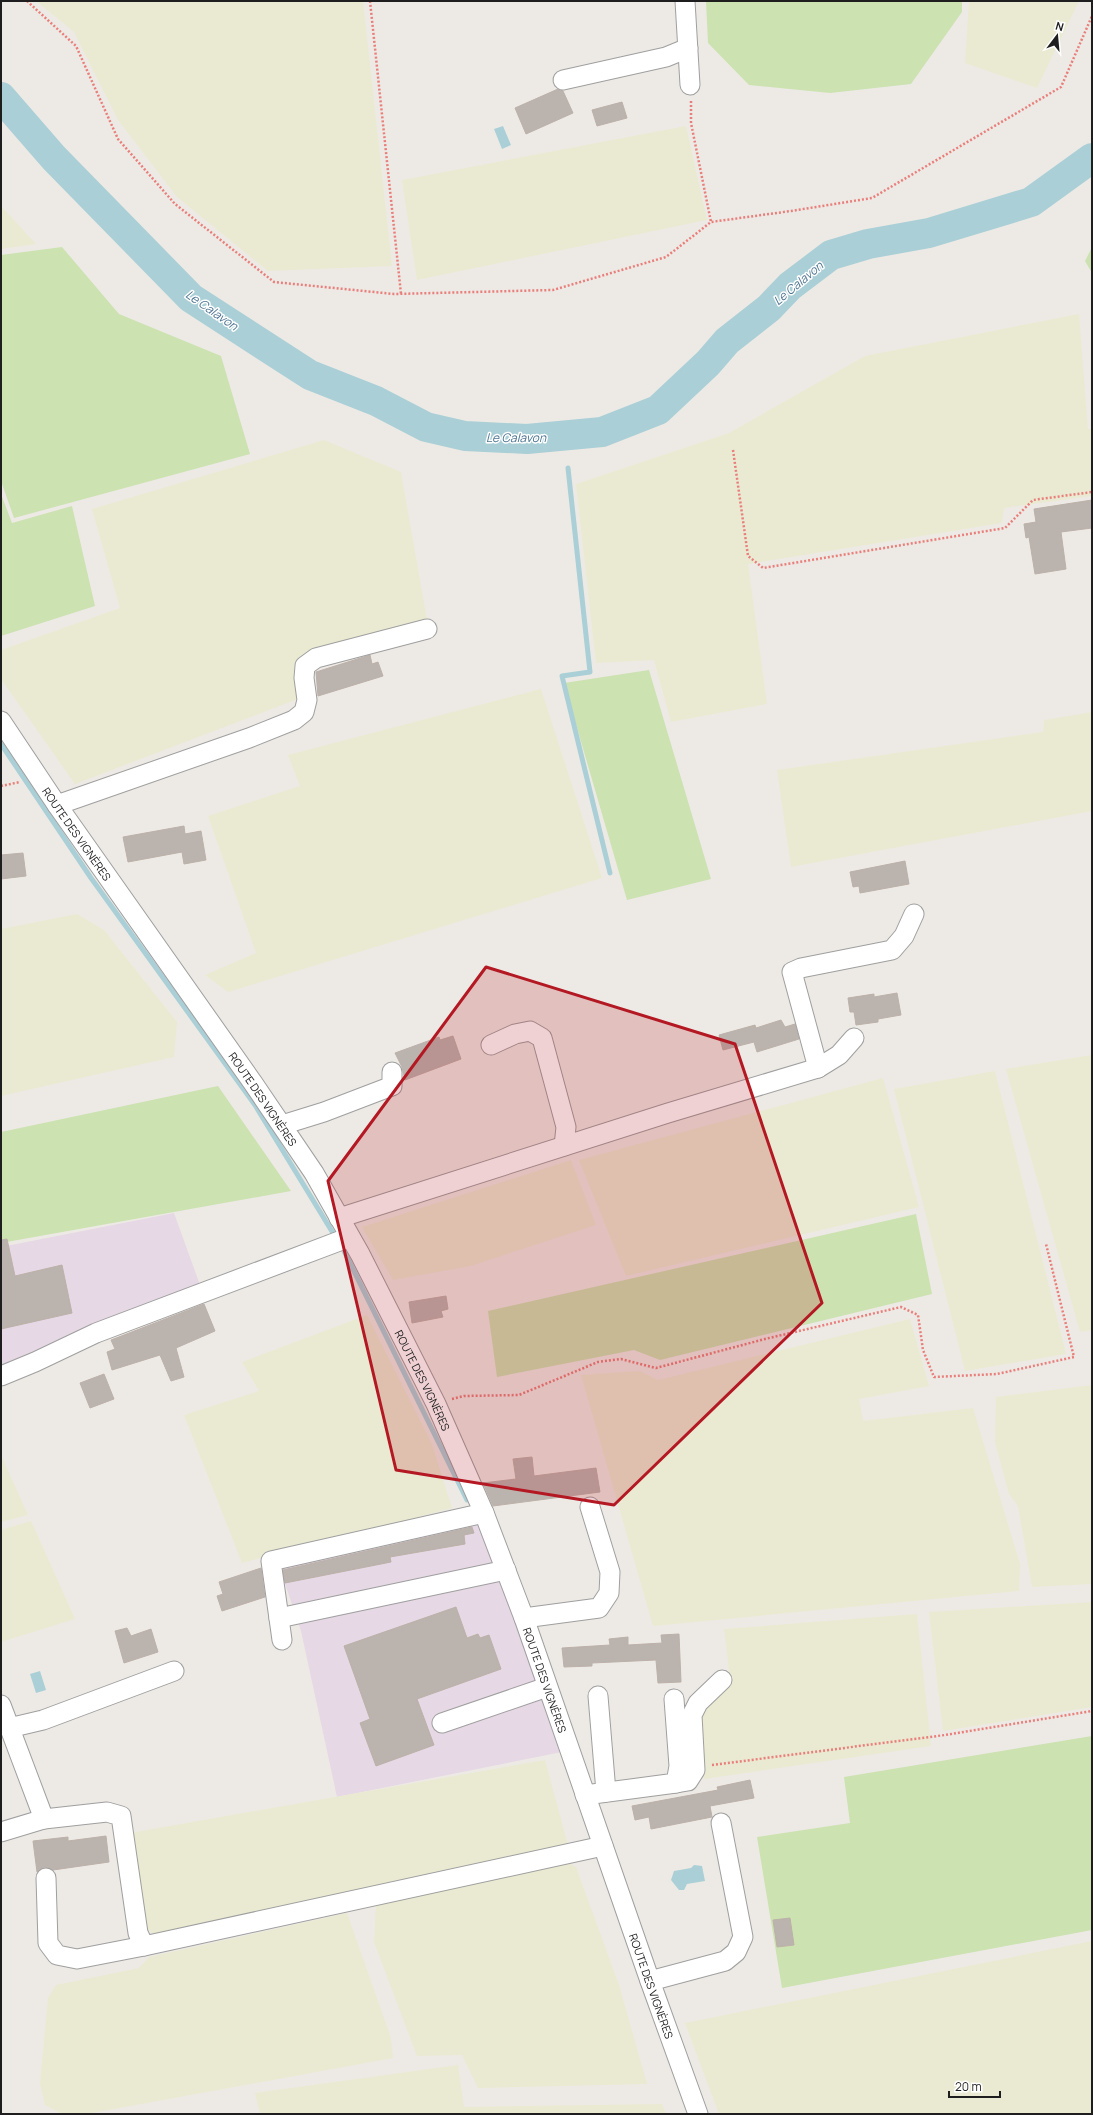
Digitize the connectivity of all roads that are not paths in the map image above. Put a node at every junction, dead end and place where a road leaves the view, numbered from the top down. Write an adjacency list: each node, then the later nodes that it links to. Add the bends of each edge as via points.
1 (685, 1): 2 (street)
2 (688, 48): 3 (street, via 666,56); 4 (street)
3 (563, 80)
4 (690, 85)
5 (427, 629): 7 (street, via 316,658 305,666 307,700 304,712 294,720)
6 (1, 722): 7 (street, ROUTE DES VIGNÈRES)
7 (56, 805): 13 (street, ROUTE DES VIGNÈRES)
8 (914, 914): 11 (street, via 904,936 892,950 792,972)
9 (854, 1038): 11 (street, via 839,1055)
10 (491, 1045): 14 (street, via 515,1034 530,1031 542,1038 566,1128)
11 (818, 1068): 14 (street)
12 (392, 1072): 13 (street, via 392,1086 386,1090)
13 (282, 1125): 15 (street, ROUTE DES VIGNÈRES, via 314,1173)
14 (564, 1146): 15 (street)
15 (339, 1218): 16 (street, ROUTE DES VIGNÈRES)
16 (350, 1237): 17 (street, via 96,1333); 19 (street, ROUTE DES VIGNÈRES, via 436,1404)
17 (1, 1376)
18 (590, 1507): 22 (street, via 610,1572 609,1593 599,1608)
19 (484, 1513): 20 (street, ROUTE DES VIGNÈRES); 21 (street, via 271,1561)
20 (506, 1570): 21 (street); 22 (street, ROUTE DES VIGNÈRES)
21 (279, 1618): 23 (street)
22 (524, 1618): 26 (street, ROUTE DES VIGNÈRES)
23 (282, 1640)
24 (174, 1672): 31 (street, via 43,1720)
25 (722, 1680): 32 (street, via 698,1703 692,1715 694,1770 688,1781)
26 (547, 1687): 30 (street); 34 (street, ROUTE DES VIGNÈRES)
27 (598, 1696): 33 (street)
28 (674, 1699): 32 (street, via 679,1766)
29 (1, 1705): 31 (street)
30 (442, 1723)
31 (9, 1728): 35 (street)
32 (676, 1783): 33 (street)
33 (606, 1792): 34 (street)
34 (585, 1795): 38 (street, ROUTE DES VIGNÈRES)
35 (44, 1819): 37 (street); 40 (street, via 107,1812 121,1816 138,1933)
36 (721, 1823): 41 (street, via 743,1937 736,1952 724,1961)
37 (1, 1832)
38 (603, 1846): 40 (street); 41 (street, ROUTE DES VIGNÈRES)
39 (46, 1878): 40 (street, via 48,1943 57,1955 77,1959)
40 (144, 1946)
41 (650, 1982): 42 (street, ROUTE DES VIGNÈRES)
42 (698, 2114)

